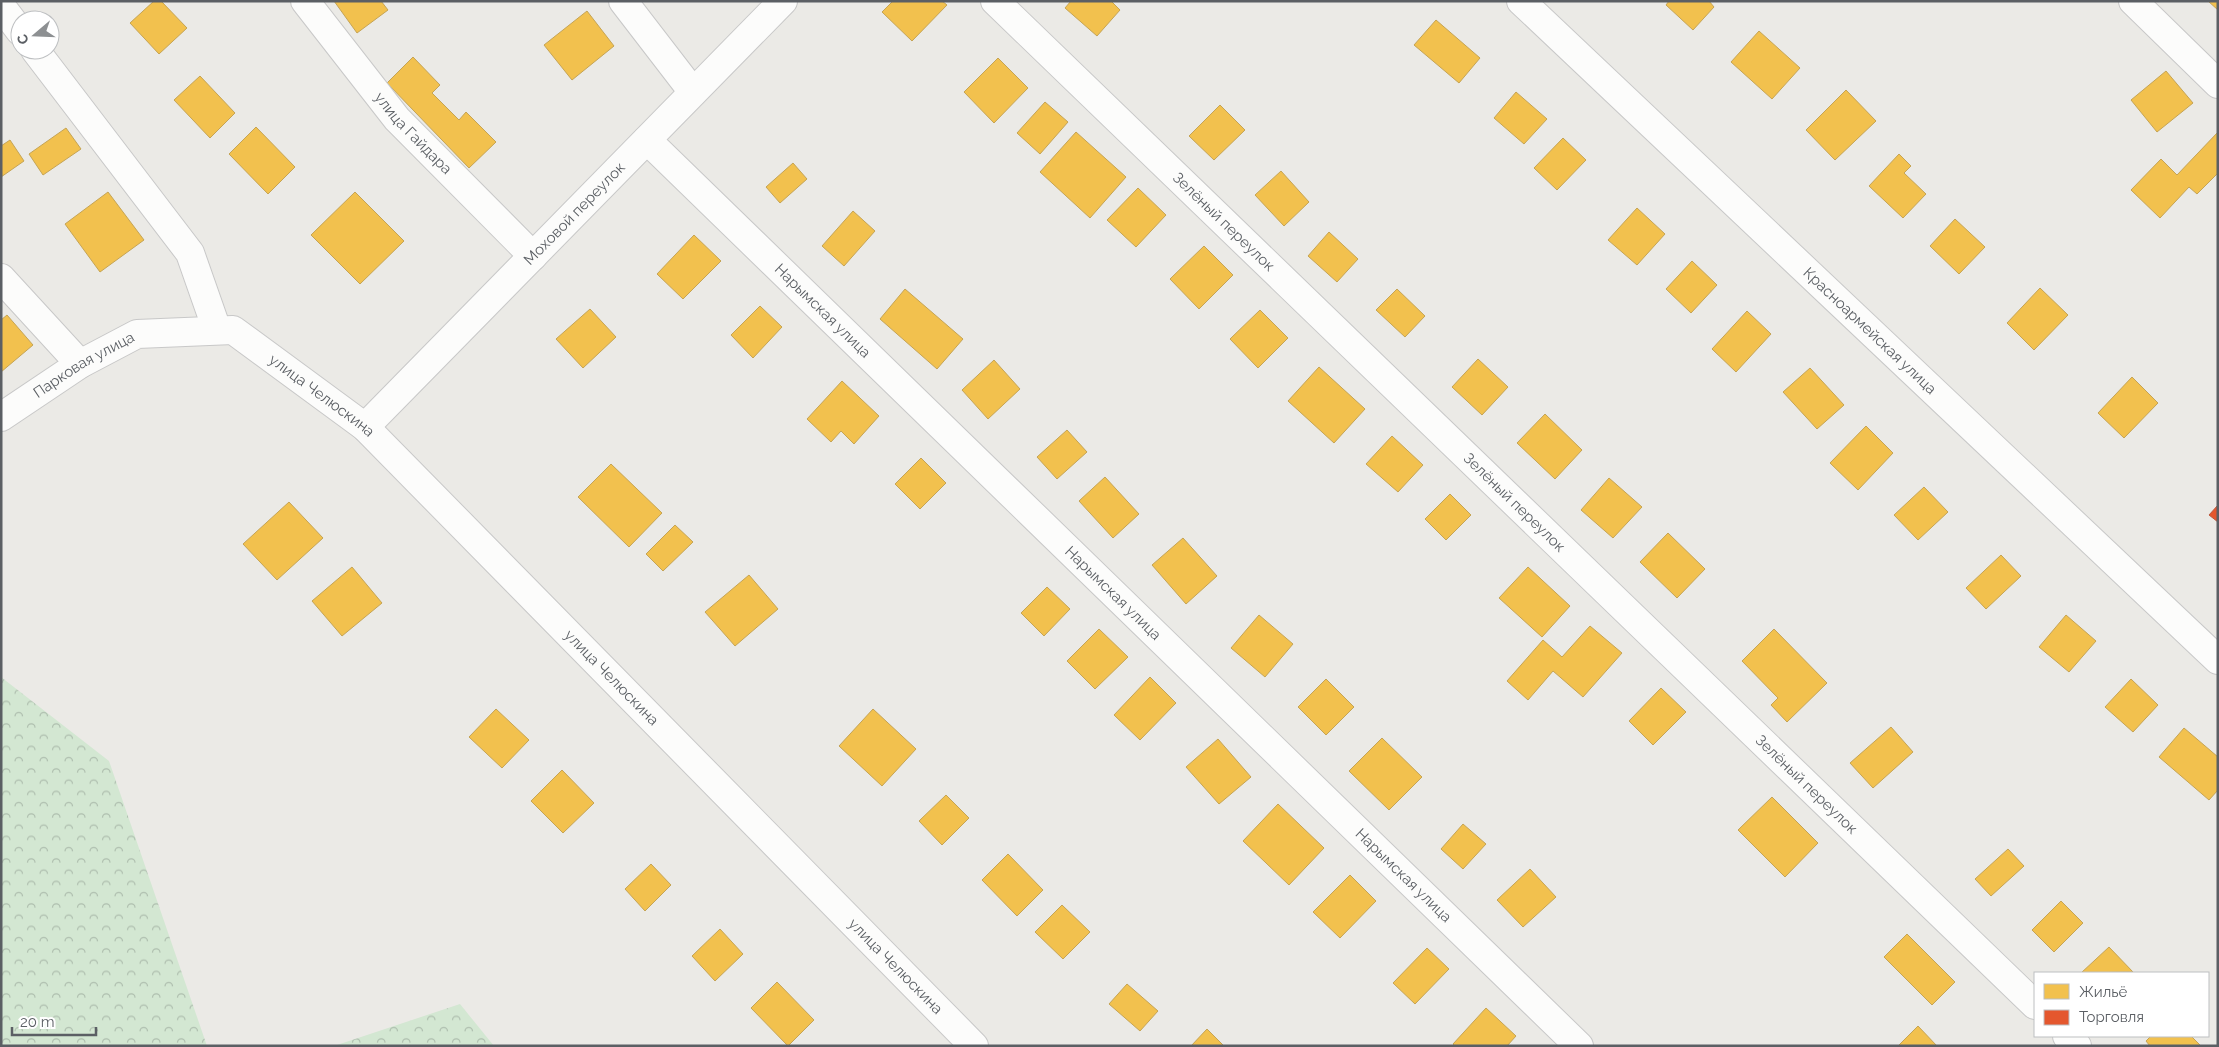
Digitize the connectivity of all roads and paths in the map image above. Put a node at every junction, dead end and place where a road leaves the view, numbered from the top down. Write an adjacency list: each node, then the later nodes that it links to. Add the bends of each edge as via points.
1 (305, 1): 13 (street, улица Гайдара, via 397,119)
2 (623, 1): 11 (street)
3 (783, 1): 11 (street, Моховой переулок)
4 (995, 1): 20 (street, Зелёный переулок)
5 (1521, 1): 19 (street, Красноармейская улица)
6 (2133, 1): 10 (street)
7 (1, 6): 8 (street)
8 (10, 17)
9 (43, 60): 15 (street, via 190,254)
10 (2218, 84)
11 (693, 92): 12 (street, Моховой переулок)
12 (647, 140): 13 (street, Моховой переулок); 23 (street, Нарымская улица)
13 (532, 256): 18 (street, Моховой переулок)
14 (1, 278): 16 (street)
15 (225, 330): 16 (street, Парковая улица, via 137,334); 18 (street, улица Челюскина)
16 (80, 364): 17 (street, Парковая улица)
17 (1, 417)
18 (365, 427): 22 (street, улица Челюскина)
19 (2218, 660)
20 (2034, 1004)
21 (2068, 1037): 24 (street)
22 (974, 1046)
23 (1579, 1046)
24 (2077, 1046)

